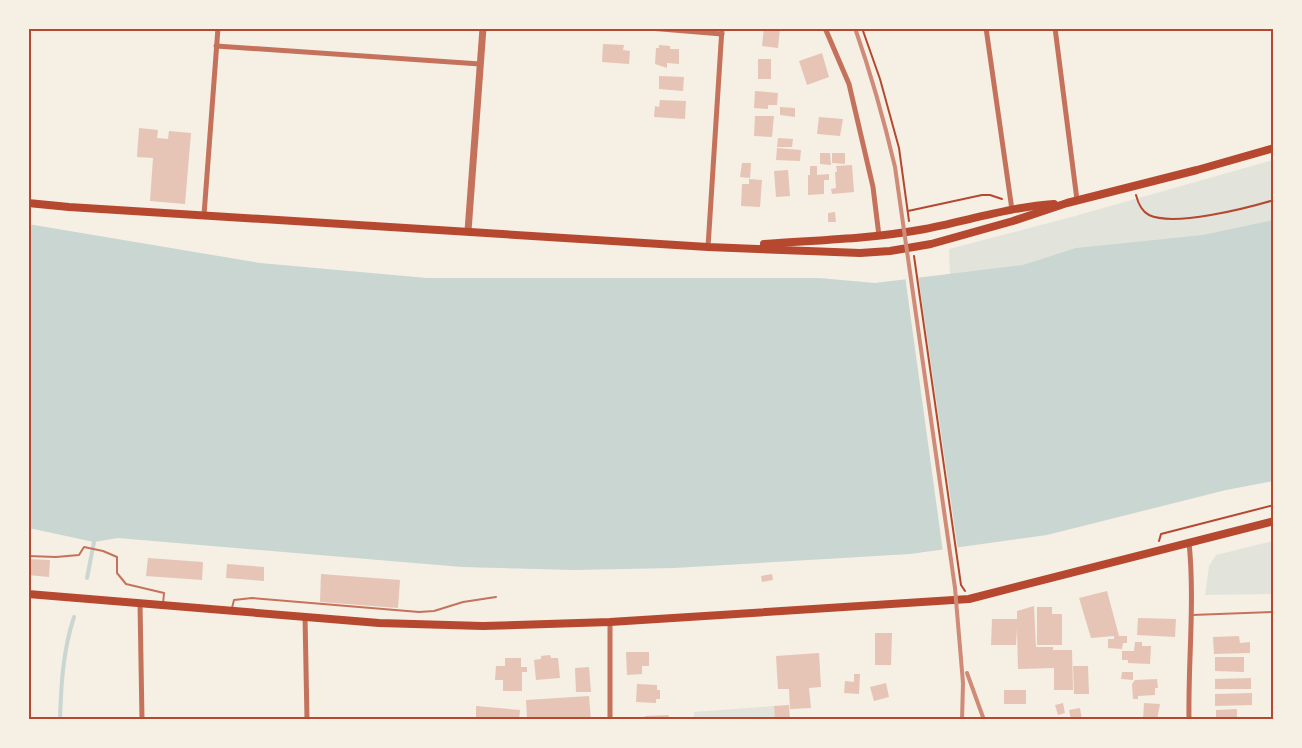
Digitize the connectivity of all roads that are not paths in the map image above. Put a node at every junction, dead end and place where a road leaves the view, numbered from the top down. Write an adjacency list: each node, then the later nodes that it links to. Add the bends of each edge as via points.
1 (218, 28): 8 (street)
2 (483, 28): 9 (street)
3 (649, 28): 7 (street)
4 (825, 28): 17 (street, via 849,84 873,187)
5 (986, 28): 14 (street)
6 (1055, 28): 11 (street)
7 (722, 31): 18 (street)
8 (216, 46): 9 (street); 15 (street)
9 (480, 64): 16 (street)
10 (1274, 148): 11 (main road)
11 (1077, 200): 13 (main road)
12 (28, 203): 15 (main road)
13 (1067, 203): 14 (main road); 19 (main road, via 931,244 890,251)
14 (1012, 210): 17 (main road)
15 (204, 215): 16 (main road)
16 (468, 231): 18 (main road)
17 (879, 236): 19 (main road)
18 (708, 247): 19 (main road)
19 (737, 247)
20 (1274, 520): 21 (main road)
21 (1189, 542): 29 (street); 31 (main road, via 963,600)
22 (28, 556): 26 (lane, via 79,555 84,547 103,551 117,557 117,573 126,584 164,593)
23 (28, 594): 25 (main road)
24 (496, 597): 27 (lane, via 429,612 252,598 234,600)
25 (140, 603): 26 (main road); 32 (street)
26 (163, 604): 27 (main road)
27 (231, 611): 30 (main road)
28 (1274, 612): 29 (lane)
29 (1192, 615): 35 (street)
30 (305, 616): 31 (main road, via 414,625); 33 (street)
31 (610, 622): 34 (street)
32 (142, 720)
33 (307, 720)
34 (610, 720)
35 (1189, 720)

